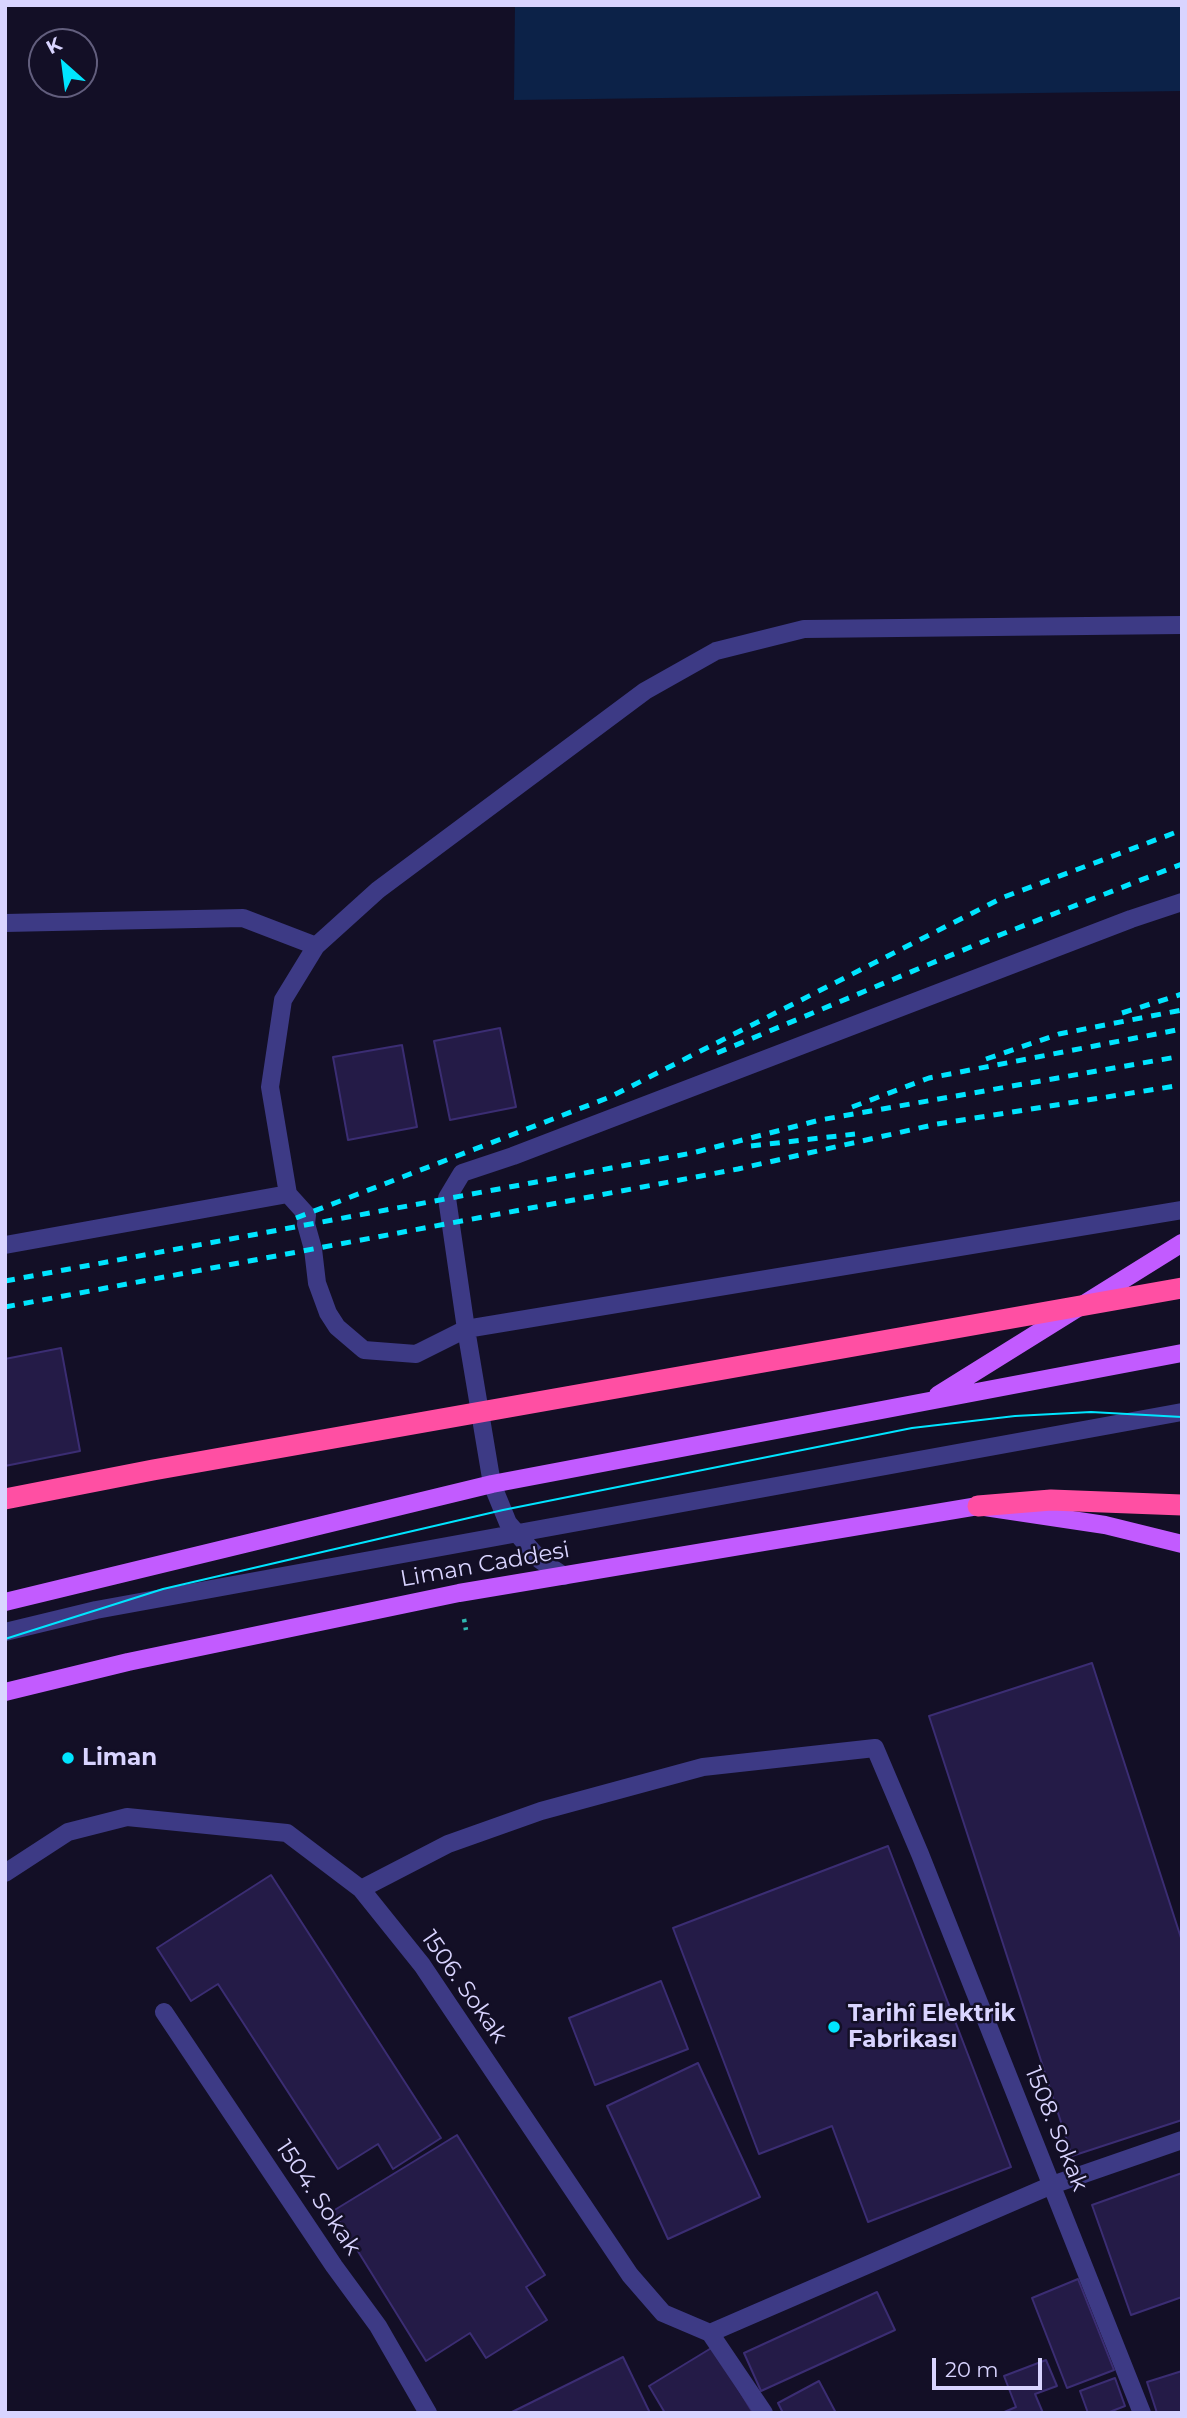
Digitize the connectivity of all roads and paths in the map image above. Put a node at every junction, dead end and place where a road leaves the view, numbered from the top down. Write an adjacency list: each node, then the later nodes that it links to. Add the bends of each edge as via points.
1 (1182, 625): 4 (street, via 804,629 716,651 645,691 378,890)
2 (1182, 902): 10 (street, via 462,1173 447,1198)
3 (5, 923): 4 (street, via 243,918)
4 (316, 946): 5 (street, via 283,1000 270,1087)
5 (288, 1194): 8 (street); 10 (street, via 307,1215 317,1283 328,1313 352,1342 364,1350 416,1354)
6 (1182, 1210): 10 (street)
7 (1182, 1243): 12 (main road)
8 (5, 1245)
9 (1182, 1288): 15 (highway)
10 (466, 1329): 14 (street)
11 (1182, 1353): 12 (main road)
12 (930, 1401): 14 (main road)
13 (1182, 1412): 21 (street, via 96,1610)
14 (492, 1484): 19 (street, via 508,1523 540,1560); 20 (main road)
15 (5, 1499)
16 (1182, 1505): 17 (highway, via 1051,1500)
17 (978, 1506): 18 (main road, Liman Caddesi, via 1105,1525); 19 (main road, Liman Caddesi)
18 (1182, 1544)
19 (564, 1576): 22 (main road, Liman Caddesi, via 458,1593)
20 (5, 1602)
21 (5, 1632)
22 (5, 1692)
23 (5, 1873): 24 (street, 1506. Sokak, via 68,1832 127,1817 287,1833)
24 (361, 1889): 27 (street, 1508. Sokak, via 448,1844 541,1811 703,1767 875,1748); 28 (street, 1506. Sokak, via 422,1965 630,2275 663,2313)
25 (164, 2012): 29 (street, 1504. Sokak, via 378,2326)
26 (1182, 2140): 27 (street)
27 (1052, 2185): 28 (street); 31 (street, 1508. Sokak)
28 (710, 2333): 30 (street)
29 (428, 2413)
30 (764, 2413)
31 (1142, 2413)

